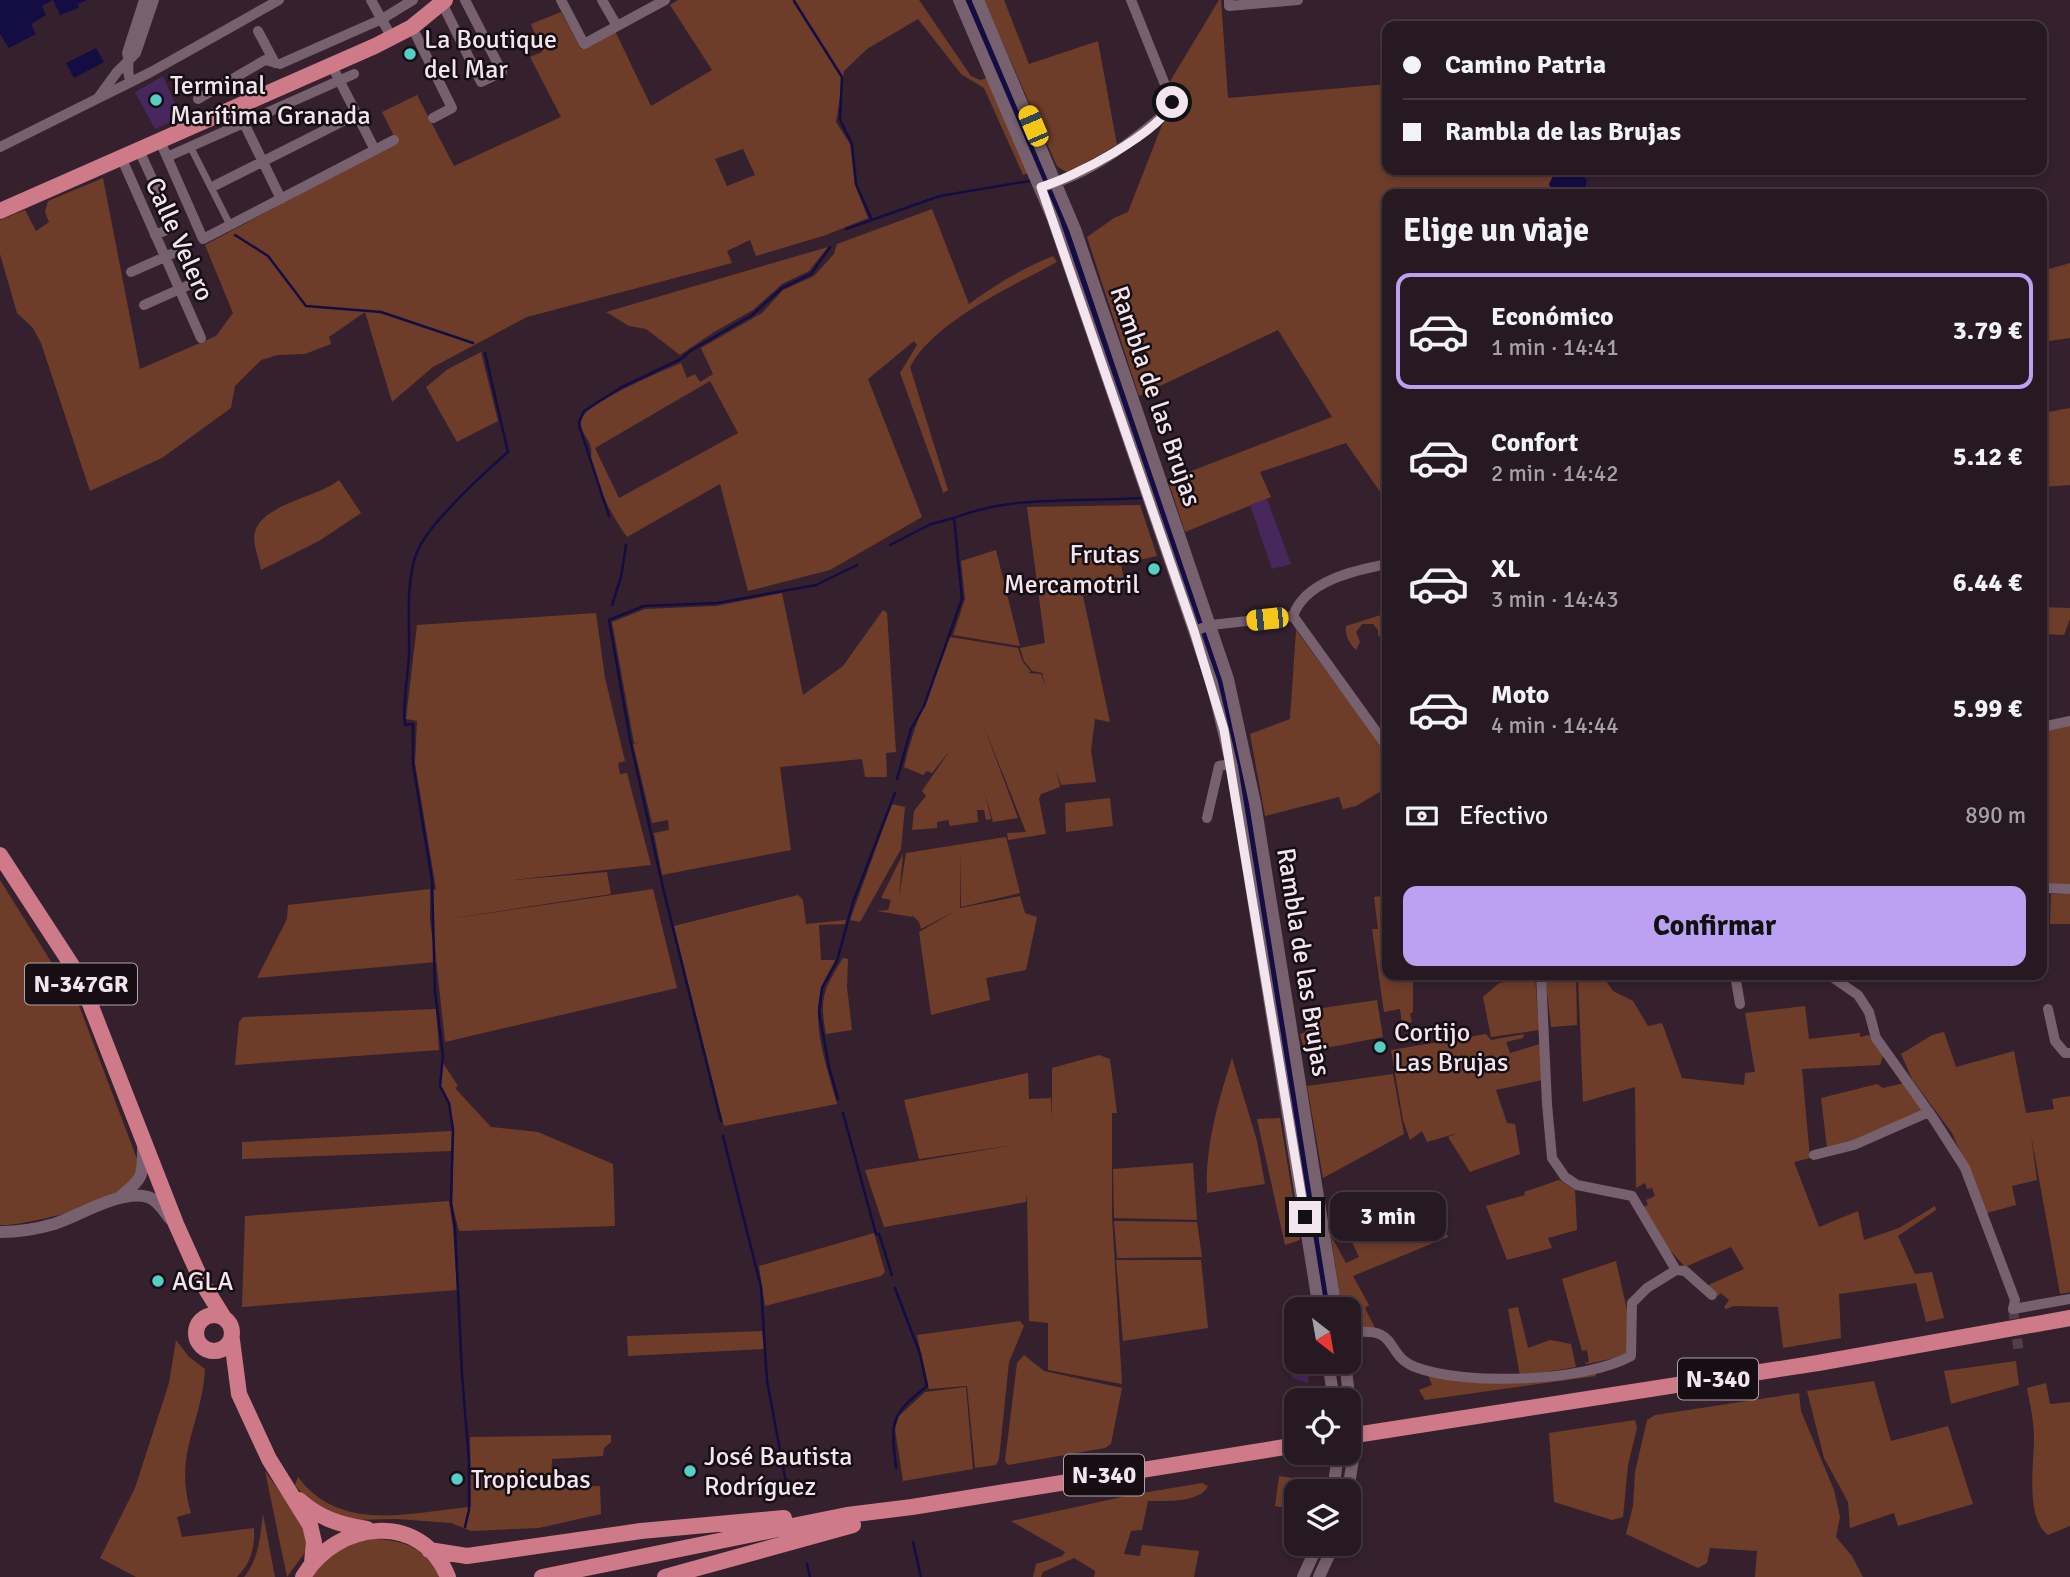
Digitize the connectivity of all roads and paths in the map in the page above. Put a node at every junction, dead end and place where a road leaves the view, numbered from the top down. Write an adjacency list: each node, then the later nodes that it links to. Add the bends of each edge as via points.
1 (144, 0): 21 (street)
2 (154, 0): 21 (street, via 136,53)
3 (279, 0): 25 (street)
4 (371, 0): 16 (street)
5 (413, 0): 16 (street)
6 (466, 0): 14 (street, via 502,72 481,82)
7 (561, 0): 17 (street, via 584,44)
8 (602, 0): 17 (street)
9 (665, 0): 17 (street)
10 (959, 0): 41 (street, Rambla de las Brujas)
11 (978, 0): 41 (street, Rambla de las Brujas)
12 (1131, 0): 41 (street, via 1172,102 1170,109 1096,164)
13 (1298, 0): 15 (street)
14 (443, 2): 18 (highway)
15 (1229, 3)
16 (382, 19): 20 (street); 22 (street)
17 (617, 26)
18 (412, 27): 20 (highway); 30 (street, via 452,108)
19 (258, 31): 22 (street)
20 (392, 38): 23 (highway)
21 (129, 59): 25 (street, via 126,72); 27 (street)
22 (275, 63): 26 (street, via 265,60)
23 (336, 73): 24 (street); 28 (street); 29 (highway)
24 (354, 74)
25 (131, 82): 27 (street)
26 (198, 99)
27 (97, 100): 35 (street)
28 (357, 114): 37 (street); 40 (street)
29 (240, 115): 31 (highway); 34 (street); 40 (street)
30 (433, 118)
31 (182, 131): 33 (highway); 34 (street)
32 (394, 140): 37 (street)
33 (160, 141): 36 (highway); 38 (street)
34 (190, 146): 38 (street); 45 (street)
35 (0, 147)
36 (139, 150): 39 (highway); 46 (street, via 174,227)
37 (375, 150): 43 (street)
38 (167, 157): 45 (street, via 203,239)
39 (121, 158): 44 (highway); 46 (street, Calle Velero)
40 (262, 162): 42 (street); 43 (street)
41 (1049, 184): 56 (street, Rambla de las Brujas); 57 (street, Rambla de las Brujas)
42 (216, 186)
43 (281, 199): 45 (street)
44 (0, 211)
45 (230, 225)
46 (155, 235): 48 (street, Calle Velero)
47 (185, 248): 48 (street)
48 (165, 257): 49 (street); 51 (street, Calle Velero)
49 (131, 272)
50 (198, 281): 51 (street)
51 (179, 289): 52 (street); 53 (street, Calle Velero)
52 (144, 305)
53 (201, 338)
54 (1382, 565): 55 (street, via 1362,568 1312,590 1297,604)
55 (1293, 616): 56 (street); 60 (street)
56 (1210, 626): 57 (street); 82 (street, Rambla de las Brujas, via 1243,738)
57 (1196, 631): 61 (street, Rambla de las Brujas)
58 (2070, 721): 59 (street)
59 (2047, 726)
60 (1382, 740)
61 (1231, 764): 62 (street, via 1219,766); 81 (street, Rambla de las Brujas)
62 (1207, 818)
63 (0, 855): 73 (highway, N-347GR, via 71,964)
64 (2047, 888): 65 (street)
65 (2070, 889)
66 (1541, 980): 78 (street, via 1552,1158 1577,1185 1632,1196)
67 (1736, 980): 69 (street)
68 (1836, 980): 72 (street, via 1858,995 1869,1012 1876,1038)
69 (1740, 1004)
70 (2048, 1009): 71 (street, via 2055,1041)
71 (2070, 1053)
72 (1929, 1112): 74 (street, via 1854,1145); 83 (street, via 1965,1168 2015,1300 2013,1309)
73 (142, 1137): 75 (street, via 141,1178); 76 (highway, N-347GR)
74 (1814, 1154)
75 (118, 1199): 76 (street, via 136,1195 156,1200); 77 (street, via 54,1224)
76 (176, 1224): 79 (highway, N-347GR)
77 (0, 1232)
78 (1676, 1270): 80 (street, via 1685,1271); 87 (street, via 1632,1303 1631,1356 1602,1367 1514,1381 1445,1374 1413,1366 1379,1332)
79 (203, 1284): 84 (highway, N-347GR); 86 (highway)
80 (1712, 1295)
81 (1317, 1297)
82 (1334, 1297)
83 (2070, 1299)
84 (224, 1318): 86 (highway, via 209,1315); 88 (highway, N-347GR, via 232,1327)
85 (2070, 1318): 91 (highway, N-340, via 1818,1363)
86 (198, 1325): 89 (highway, N-347GR, via 198,1342)
87 (1362, 1333)
88 (232, 1340): 89 (highway, via 225,1348); 90 (highway, N-347GR)
89 (210, 1351): 90 (highway, N-347GR)
90 (237, 1384): 93 (highway, N-347GR, via 256,1434)
91 (1361, 1432)
92 (1284, 1447): 94 (highway, N-340)
93 (292, 1494): 96 (highway, N-347GR, via 311,1511 337,1524); 100 (highway, N-347GR, via 314,1542)
94 (912, 1507): 95 (highway, N-340); 103 (highway)
95 (847, 1515): 97 (highway, via 640,1531 467,1556); 102 (highway, N-340)
96 (376, 1530): 97 (highway, via 404,1536); 100 (highway, via 329,1545)
97 (429, 1550): 101 (highway)
98 (1313, 1556): 104 (street)
99 (1329, 1556): 105 (street)
100 (307, 1570)
101 (448, 1577)
102 (541, 1577)
103 (665, 1577)
104 (1303, 1577)
105 (1319, 1577)

